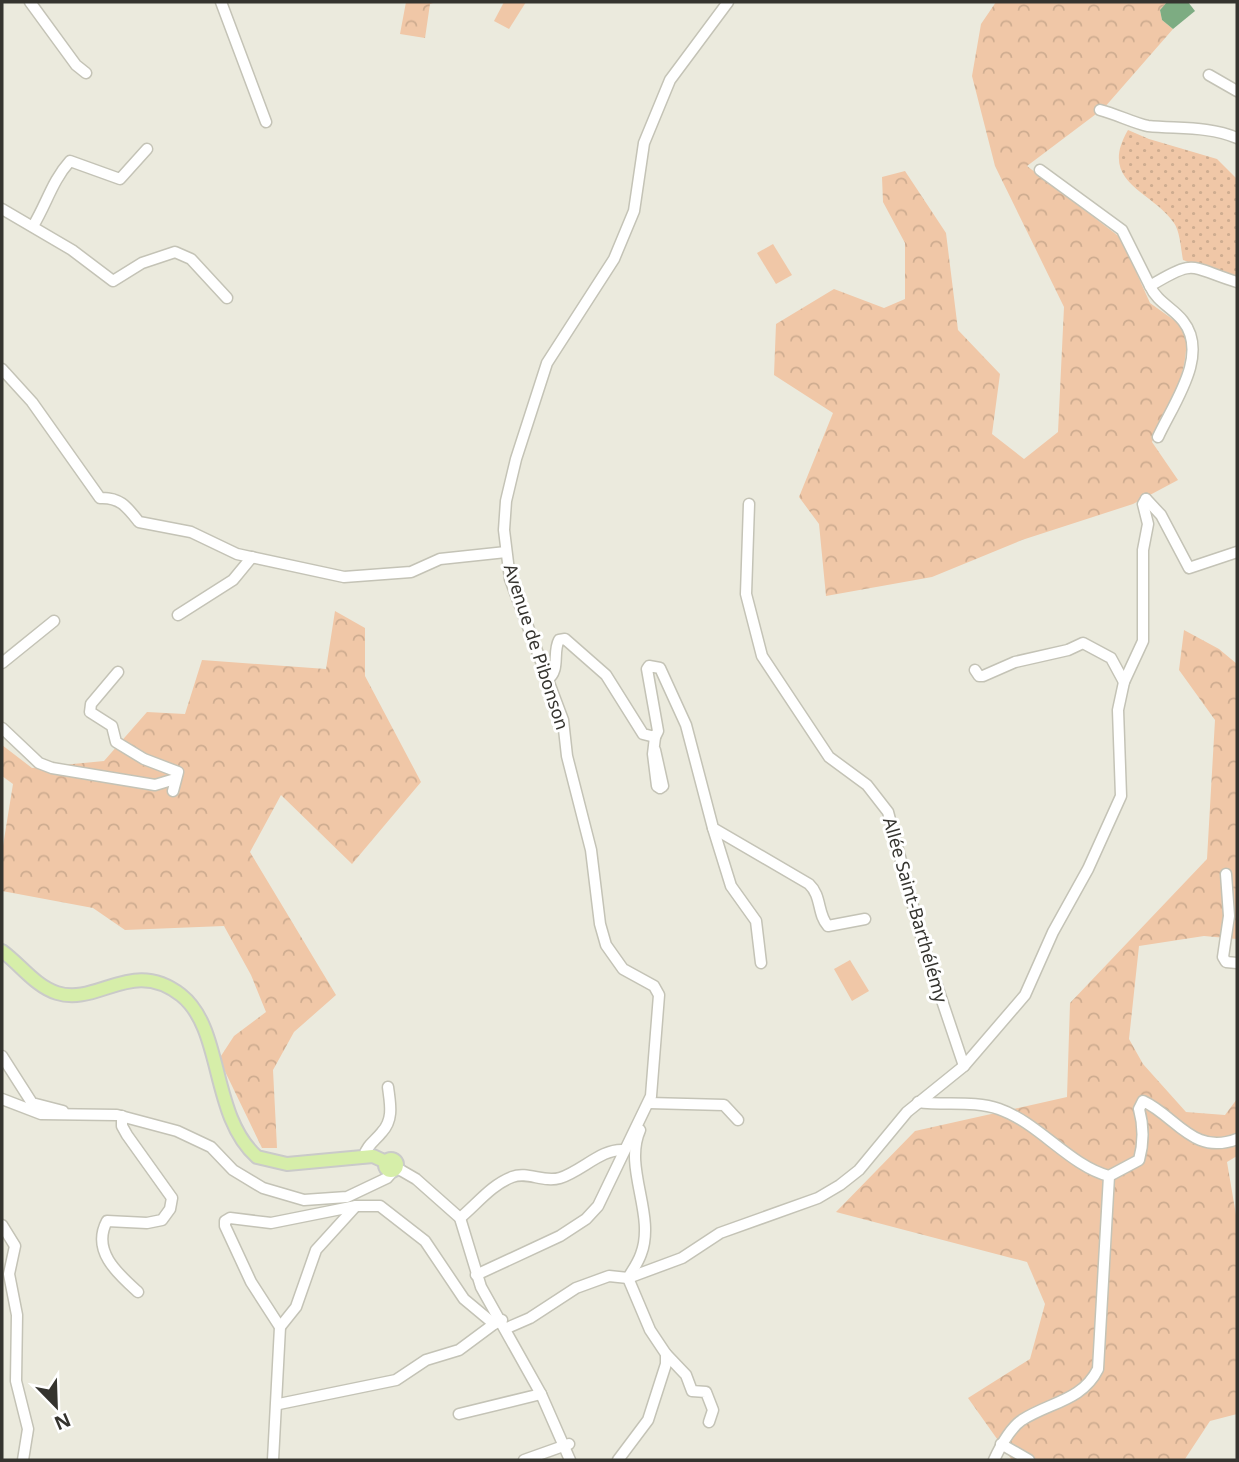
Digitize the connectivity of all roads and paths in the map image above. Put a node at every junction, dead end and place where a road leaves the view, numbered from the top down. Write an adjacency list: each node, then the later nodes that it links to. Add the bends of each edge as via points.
1 (30, 2): 4 (street)
2 (221, 2): 8 (street)
3 (729, 2): 20 (street, Avenue de Pibonson, via 670,80 644,143 634,211 614,259 547,363 509,490)
4 (86, 73)
5 (1209, 75): 6 (street)
6 (1237, 91)
7 (1100, 110): 9 (street, via 1144,126 1196,128)
8 (266, 122)
9 (1237, 138)
10 (147, 149): 13 (street, via 120,178 69,161 51,185 50,198)
11 (1040, 170): 15 (street, via 1122,230)
12 (2, 209): 13 (street)
13 (33, 226): 16 (street, via 113,281 142,263 175,252 191,259)
14 (1237, 282): 15 (street, via 1182,267)
15 (1150, 286): 18 (street, via 1190,331 1193,349 1191,365)
16 (228, 298)
17 (2, 369): 22 (street, via 32,402 100,498 113,497 125,504 139,522 191,533)
18 (1158, 437)
19 (749, 504): 42 (street, Allée Saint-Barthélémy, via 746,594 762,656 830,757 867,785 888,812 924,947)
20 (506, 552): 22 (street, via 440,559 411,572 344,578); 28 (street, Avenue de Pibonson, via 510,579)
21 (1237, 552): 29 (street, via 1189,568 1161,515 1146,499 1143,641)
22 (252, 557): 23 (street, via 233,580)
23 (178, 615)
24 (54, 621): 25 (street)
25 (2, 663)
26 (975, 670): 29 (street, via 983,676 1083,643 1111,658)
27 (118, 672): 33 (street, via 91,704 90,712 112,726 116,742 178,772)
28 (547, 680): 31 (street, via 555,671 556,644 565,639 606,674 643,734); 46 (street, Avenue de Pibonson, via 563,720 567,756 592,850 606,945 623,969 653,986 659,995)
29 (1124, 682): 42 (street, via 1118,710 1121,796 1107,832 1025,995)
30 (2, 728): 33 (street, via 39,763 52,768 155,785)
31 (655, 737): 32 (street); 35 (street, via 649,666 660,668 686,725)
32 (655, 750)
33 (175, 779): 34 (street)
34 (173, 791)
35 (713, 828): 37 (street, via 809,884 819,897 828,926); 39 (street, via 732,886 756,921)
36 (1226, 874): 40 (street, via 1229,916 1223,957)
37 (865, 919)
38 (2, 951): 53 (main road, via 58,994 84,993 143,979 167,986 188,1001 202,1027 231,1124 257,1157 287,1164)
39 (761, 963)
40 (1237, 963)
41 (2, 1056): 47 (street, via 32,1103)
42 (964, 1066): 45 (street)
43 (388, 1087): 53 (street, via 391,1111 385,1130)
44 (2, 1099): 47 (street, via 41,1114)
45 (918, 1102): 55 (street, via 999,1109 1060,1145 1091,1172); 60 (street, via 859,1170 818,1198 720,1233 682,1258)
46 (649, 1103): 49 (street, Avenue de Pibonson); 50 (street, via 724,1105)
47 (65, 1114): 48 (street)
48 (122, 1116): 54 (street, via 198,1139 242,1177 304,1200 358,1193 378,1183); 61 (street, via 127,1135 172,1198 162,1220 107,1221 100,1234 115,1271)
49 (642, 1116): 52 (street, Avenue de Pibonson); 60 (street, via 644,1123 635,1144 644,1229 642,1253)
50 (738, 1120)
51 (1237, 1139): 55 (street, via 1198,1140 1143,1101 1139,1160)
52 (624, 1150): 57 (street, via 614,1149 561,1178 513,1177 492,1188); 59 (street, Avenue de Pibonson, via 607,1191 586,1219)
53 (364, 1156): 54 (main road, via 379,1157)
54 (390, 1167): 57 (street, via 416,1179)
55 (1109, 1176): 69 (street, via 1098,1369 1090,1385 1020,1421)
56 (356, 1206): 62 (street, via 380,1206 411,1228 464,1299); 63 (street, via 316,1250 296,1307); 63 (street, via 271,1223 225,1221 251,1282)
57 (460, 1218): 59 (street)
58 (2, 1225): 71 (street, via 15,1246 9,1274 17,1315 16,1381 28,1429)
59 (476, 1275): 62 (street)
60 (628, 1278): 62 (street, via 609,1276 576,1288 530,1318); 64 (street)
61 (138, 1292)
62 (501, 1324): 65 (street); 66 (street, via 459,1350 426,1360 396,1380)
63 (280, 1327): 66 (street)
64 (666, 1353): 68 (street, via 686,1375 692,1391 706,1392 713,1409); 76 (street, via 648,1420)
65 (541, 1394): 67 (street); 70 (street)
66 (279, 1404): 72 (street)
67 (459, 1414)
68 (709, 1422)
69 (1001, 1444): 77 (street); 78 (street)
70 (567, 1445): 73 (street); 74 (street); 75 (street)
71 (23, 1460)
72 (274, 1460)
73 (524, 1460)
74 (570, 1460)
75 (576, 1460)
76 (618, 1460)
77 (994, 1460)
78 (1029, 1460)

